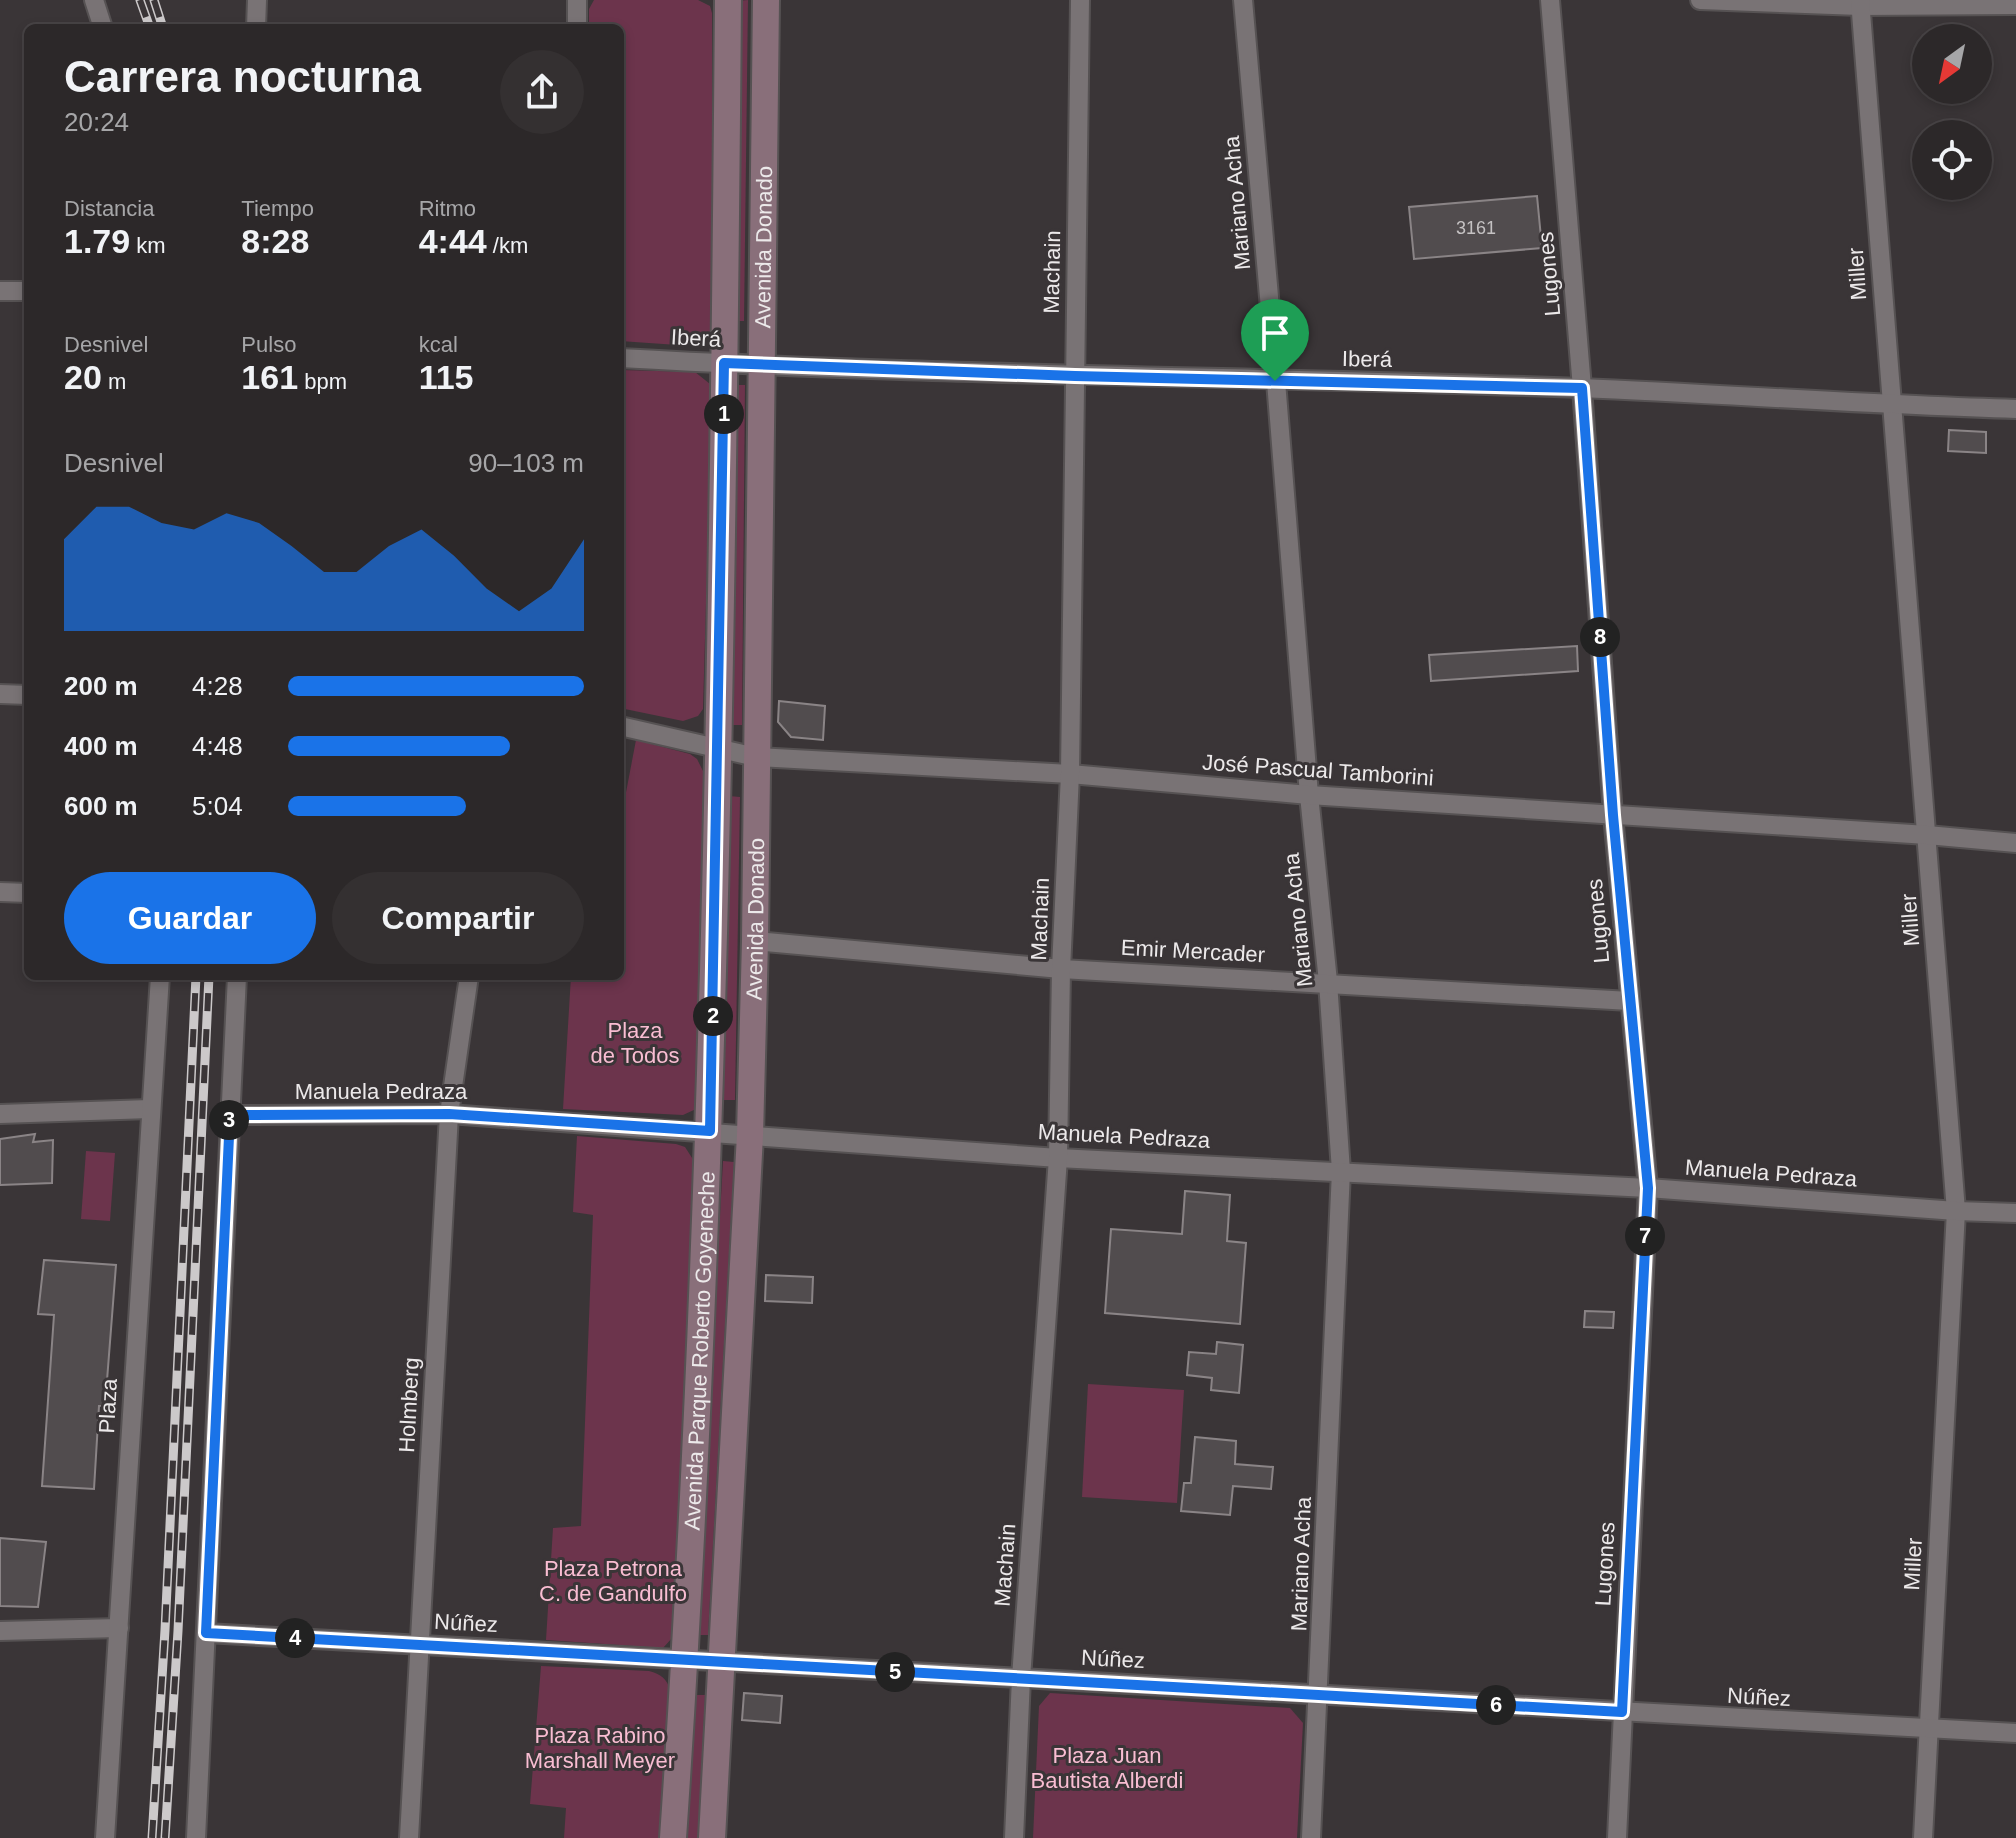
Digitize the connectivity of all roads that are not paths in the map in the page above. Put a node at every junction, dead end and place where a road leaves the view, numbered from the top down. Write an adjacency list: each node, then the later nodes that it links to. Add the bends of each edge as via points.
1 (94, 0): 12 (street)
2 (257, 0): 13 (street)
3 (577, 0): 14 (street)
4 (728, 0): 18 (main road, Avenida Parque Roberto Goyeneche)
5 (766, 0): 19 (main road, Avenida Donado)
6 (1080, 0): 20 (street, Machain)
7 (1243, 0): 21 (street, Mariano Acha)
8 (1550, 0): 22 (street, Lugones)
9 (1700, 0): 10 (street)
10 (1860, 3): 11 (street); 23 (street, Miller)
11 (2016, 5)
12 (102, 24)
13 (256, 24)
14 (577, 24)
15 (0, 291): 16 (street)
16 (24, 291)
17 (624, 358): 18 (street, Iberá)
18 (724, 363): 19 (street, Iberá); 28 (main road, Avenida Parque Roberto Goyeneche)
19 (759, 366): 20 (street, Iberá); 29 (main road, Avenida Donado)
20 (1075, 376): 21 (street, Iberá); 30 (street, Machain)
21 (1275, 381): 22 (street, Iberá); 31 (street, Mariano Acha)
22 (1582, 388): 23 (street, Iberá); 32 (street, Lugones)
23 (1892, 406): 24 (street, Iberá); 33 (street, Miller)
24 (2016, 409)
25 (0, 694): 26 (street)
26 (24, 695)
27 (624, 727): 28 (street, José Pascual Tamborini)
28 (718, 749): 29 (street, José Pascual Tamborini); 48 (main road, Avenida Parque Roberto Goyeneche)
29 (756, 757): 30 (street, José Pascual Tamborini); 37 (main road, Avenida Donado)
30 (1070, 774): 31 (street, José Pascual Tamborini); 38 (street, Machain)
31 (1309, 795): 32 (street, José Pascual Tamborini); 42 (street, Mariano Acha)
32 (1613, 815): 33 (street, José Pascual Tamborini); 43 (street, Lugones)
33 (1927, 835): 34 (street, José Pascual Tamborini); 53 (street, Miller)
34 (2016, 843)
35 (0, 892): 36 (street)
36 (24, 893)
37 (755, 941): 38 (street, Emir Mercader); 49 (main road, Avenida Donado)
38 (1061, 969): 42 (street, Emir Mercader); 50 (street, Machain)
39 (160, 980): 44 (street, Plaza)
40 (237, 980): 47 (street)
41 (468, 980): 46 (street, Holmberg)
42 (1328, 982): 43 (street, Emir Mercader); 51 (street, Mariano Acha)
43 (1630, 1001): 52 (street, Lugones)
44 (150, 1109): 45 (street); 55 (street, Plaza)
45 (0, 1114)
46 (449, 1114): 47 (street, Manuela Pedraza); 48 (street, Manuela Pedraza); 58 (street, Holmberg)
47 (230, 1115): 57 (street)
48 (710, 1131): 49 (street, Manuela Pedraza); 59 (main road, Avenida Parque Roberto Goyeneche)
49 (750, 1135): 50 (street, Manuela Pedraza); 60 (main road, Avenida Donado)
50 (1058, 1158): 51 (street, Manuela Pedraza); 61 (street, Machain)
51 (1341, 1171): 52 (street, Manuela Pedraza); 62 (street, Mariano Acha)
52 (1648, 1188): 53 (street, Manuela Pedraza); 63 (street, Lugones)
53 (1956, 1211): 54 (street, Manuela Pedraza); 64 (street, Miller)
54 (2016, 1213)
55 (119, 1628): 56 (street); 66 (street, Plaza)
56 (0, 1631)
57 (206, 1633): 58 (street, Núñez); 67 (street)
58 (420, 1645): 59 (street, Núñez); 68 (street, Holmberg)
59 (685, 1661): 60 (street, Núñez); 69 (main road, Avenida Parque Roberto Goyeneche)
60 (723, 1662): 61 (street, Núñez); 70 (main road, Avenida Donado)
61 (1021, 1678): 62 (street, Núñez); 71 (street, Machain)
62 (1319, 1695): 63 (street, Núñez); 72 (street, Mariano Acha)
63 (1622, 1712): 64 (street, Núñez); 73 (street, Lugones)
64 (1928, 1730): 65 (street, Núñez); 74 (street, Miller)
65 (2016, 1733)
66 (105, 1838)
67 (196, 1838)
68 (409, 1838)
69 (673, 1838)
70 (712, 1838)
71 (1014, 1838)
72 (1311, 1838)
73 (1617, 1838)
74 (1923, 1838)

